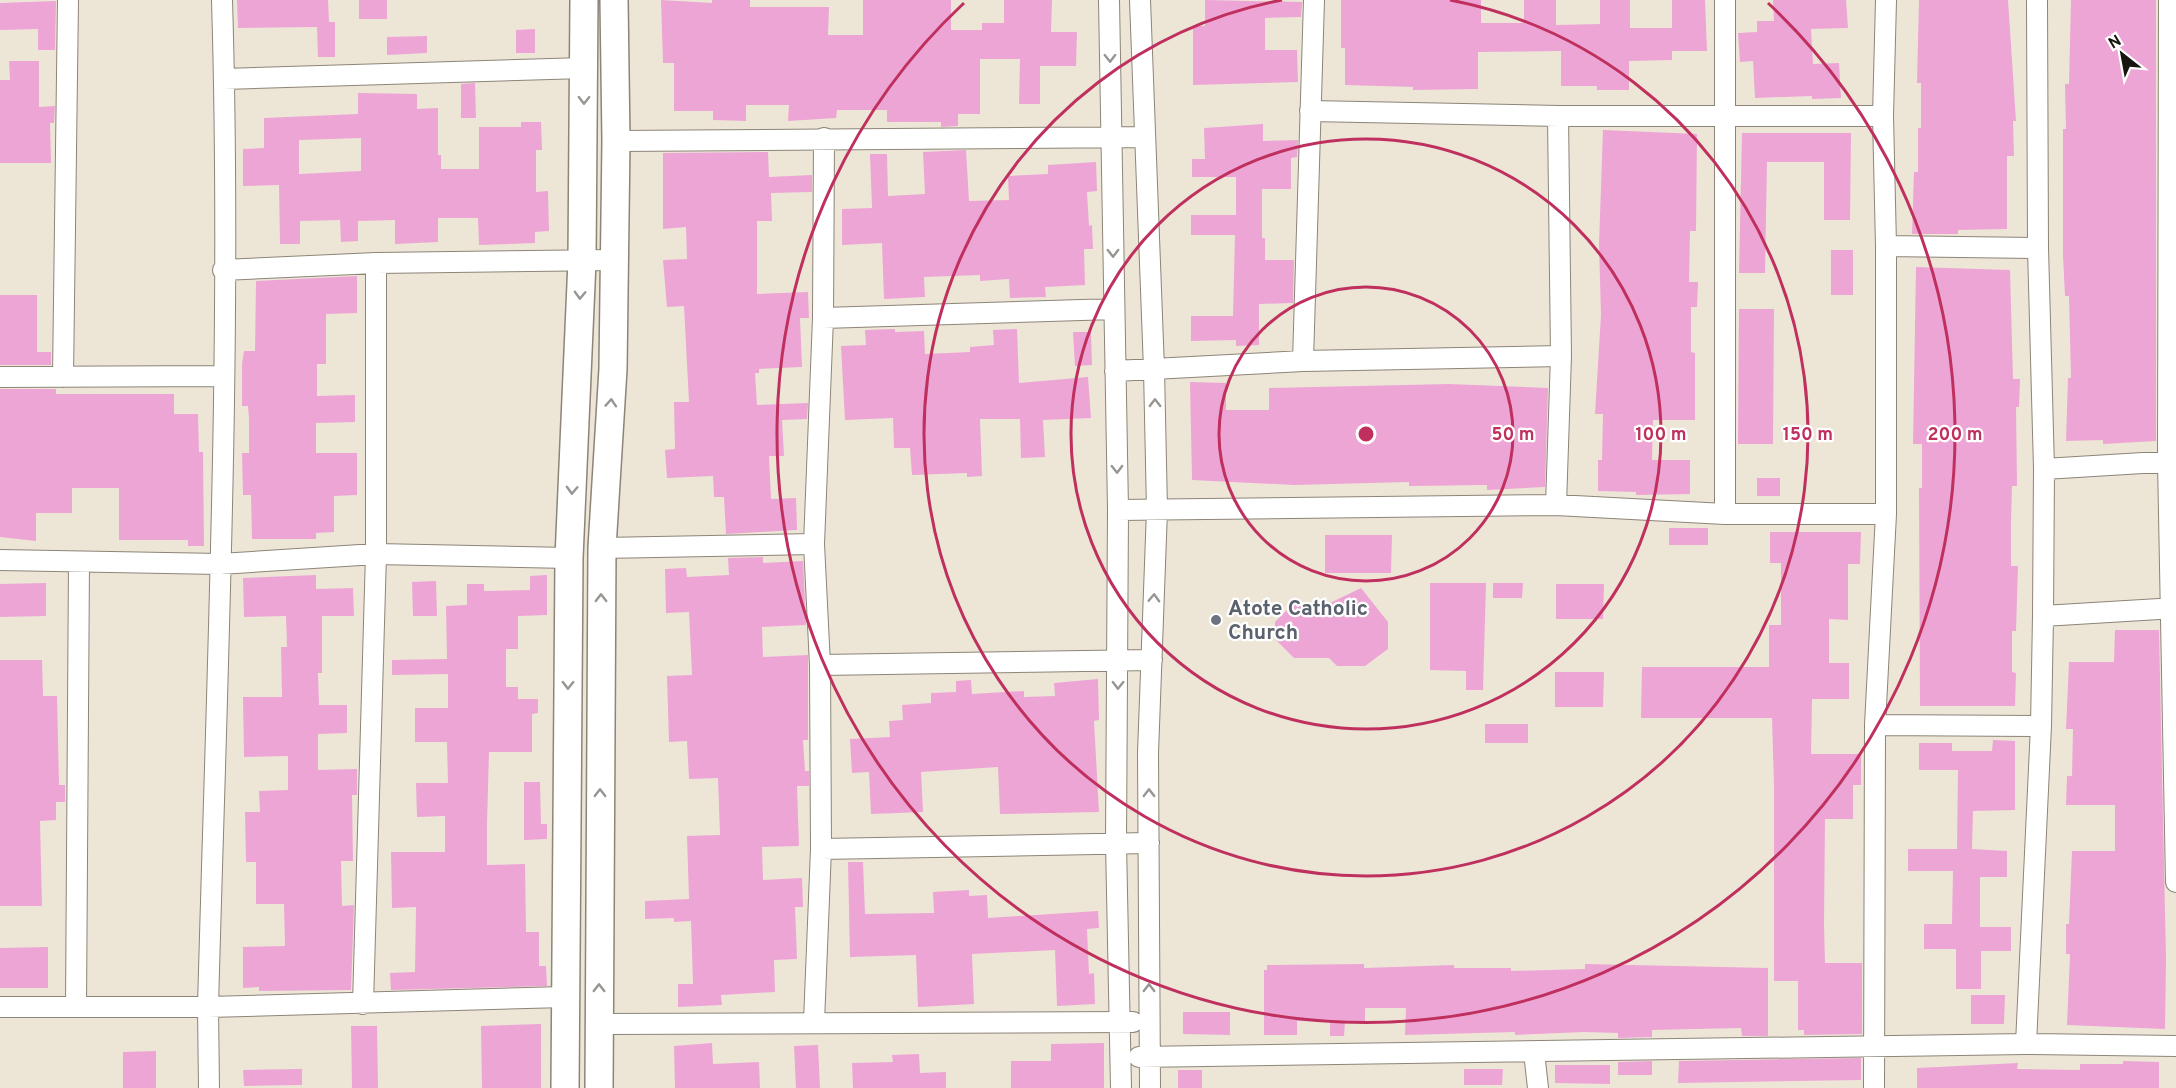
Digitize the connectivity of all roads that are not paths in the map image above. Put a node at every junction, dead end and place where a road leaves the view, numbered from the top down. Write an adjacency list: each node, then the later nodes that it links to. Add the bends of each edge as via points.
1 (68, 0): 37 (street)
2 (222, 0): 13 (street)
3 (584, 0): 12 (main road)
4 (614, 0): 21 (main road)
5 (1109, 0): 18 (street, one-way to 18)
6 (1140, 0): 19 (street)
7 (1314, 0): 14 (street)
8 (1725, 0): 16 (street)
9 (1886, 0): 17 (street)
10 (2037, 0): 23 (street)
11 (2169, 0): 29 (street)
12 (584, 68): 13 (street); 25 (main road, one-way to 25)
13 (224, 79): 27 (street)
14 (1310, 111): 15 (street); 32 (street)
15 (1558, 116): 16 (street); 31 (street)
16 (1726, 116): 17 (street); 43 (street)
17 (1883, 116): 22 (street)
18 (1110, 137): 19 (street); 20 (street); 28 (street, one-way to 28)
19 (1145, 137): 33 (street)
20 (824, 138): 21 (street); 30 (street)
21 (615, 141): 24 (main road)
22 (1886, 246): 23 (street); 44 (street)
23 (2038, 248): 39 (street)
24 (614, 260): 25 (street); 46 (main road, one-way to 24, via 613,369)
25 (582, 261): 26 (street); 48 (main road, one-way to 48)
26 (376, 263): 27 (street); 47 (street)
27 (223, 270): 35 (street)
28 (1114, 309): 30 (street); 34 (street)
29 (2173, 315): 38 (street)
30 (823, 318): 45 (street)
31 (1561, 356): 32 (street); 40 (street)
32 (1304, 361): 33 (street)
33 (1154, 369): 34 (street); 42 (street, one-way to 33)
34 (1115, 370): 41 (street, one-way to 41)
35 (224, 376): 37 (street); 51 (street)
36 (0, 377): 37 (street)
37 (63, 377)
38 (2172, 461): 39 (street); 52 (street)
39 (2044, 469): 53 (street)
40 (1556, 505): 42 (street); 43 (street)
41 (1118, 510): 42 (street); 54 (street)
42 (1157, 510): 55 (street, one-way to 42)
43 (1725, 514): 44 (street)
44 (1886, 514): 57 (street)
45 (814, 544): 46 (street); 56 (street)
46 (602, 548): 71 (main road, one-way to 46)
47 (376, 554): 48 (street); 51 (street); 64 (street)
48 (569, 558): 63 (main road, one-way to 63)
49 (0, 560): 50 (street)
50 (79, 562): 51 (street); 66 (street)
51 (220, 564): 67 (street)
52 (2174, 608): 53 (street); 62 (street)
53 (2043, 616): 58 (street)
54 (1118, 660): 55 (street); 56 (street); 59 (street, one-way to 59)
55 (1152, 660): 60 (street, one-way to 55)
56 (820, 664): 61 (street)
57 (1875, 725): 58 (street); 74 (street)
58 (2041, 726): 72 (street)
59 (1116, 843): 60 (street); 61 (street); 70 (street)
60 (1149, 843): 69 (street, one-way to 60)
61 (821, 849): 68 (street)
62 (2176, 882)
63 (565, 997): 64 (street); 79 (main road)
64 (363, 1004): 67 (street)
65 (0, 1007): 66 (street)
66 (76, 1007): 67 (street)
67 (208, 1007): 78 (street)
68 (814, 1022): 70 (street); 71 (street)
69 (1149, 1022): 70 (street); 76 (street)
70 (1121, 1023): 77 (street)
71 (599, 1024): 80 (main road)
72 (2026, 1044): 73 (street); 74 (street)
73 (2176, 1046)
74 (1875, 1048): 75 (street); 84 (street)
75 (1534, 1052): 76 (street); 83 (street)
76 (1149, 1056): 77 (street); 82 (street)
77 (1121, 1058): 81 (street)
78 (209, 1088)
79 (565, 1088)
80 (599, 1088)
81 (1121, 1088)
82 (1150, 1088)
83 (1538, 1088)
84 (1874, 1088)

